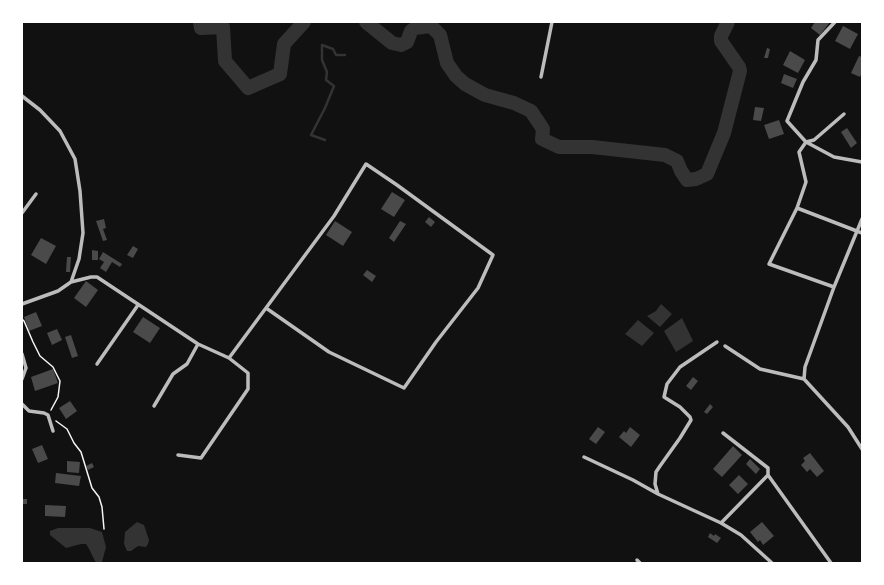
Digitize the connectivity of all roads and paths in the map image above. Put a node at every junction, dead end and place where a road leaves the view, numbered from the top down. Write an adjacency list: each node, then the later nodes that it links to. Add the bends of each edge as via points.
1 (552, 22): 3 (street)
2 (835, 22): 6 (street, via 818,40 816,60 803,82 787,121)
3 (541, 77)
4 (22, 96): 14 (street, via 60,131 75,159 83,232)
5 (844, 114): 6 (street, via 814,140)
6 (806, 142): 7 (street, via 834,158); 9 (street, via 799,152 806,182)
7 (862, 162)
8 (36, 194): 10 (street)
9 (797, 208): 12 (street); 15 (street, via 768,264)
10 (22, 213)
11 (862, 219): 12 (street)
12 (856, 231): 13 (street); 15 (street)
13 (862, 233)
14 (72, 282): 16 (street, via 58,291); 17 (street, via 97,277)
15 (834, 287): 27 (street, via 805,367)
16 (22, 304)
17 (138, 305): 21 (street); 25 (street)
18 (266, 308): 18 (street, via 334,216 366,164 493,255 478,288 404,388 329,352); 24 (street)
19 (22, 319): 30 (path, via 40,356 53,367 60,381 58,397)
20 (717, 342): 37 (street, via 680,367 667,384 664,397 680,407 691,420 656,472 655,484)
21 (198, 344): 24 (street); 29 (street, via 187,364 173,374)
22 (725, 346): 27 (street, via 760,369)
23 (22, 354): 26 (street, via 26,368)
24 (229, 358): 34 (street, via 248,373 248,389 201,458)
25 (96, 364)
26 (22, 379)
27 (804, 379): 33 (street, via 848,427)
28 (22, 404): 30 (street, via 29,411)
29 (154, 406)
30 (48, 415): 31 (street); 39 (path, via 67,429 81,452 92,488 99,497 102,507)
31 (53, 431)
32 (723, 433): 36 (street, via 768,468)
33 (862, 449)
34 (178, 455)
35 (584, 457): 37 (street)
36 (768, 475): 38 (street); 41 (street)
37 (658, 494): 38 (street)
38 (721, 523): 40 (street, via 741,535)
39 (104, 529)
40 (772, 563)
41 (831, 563)

